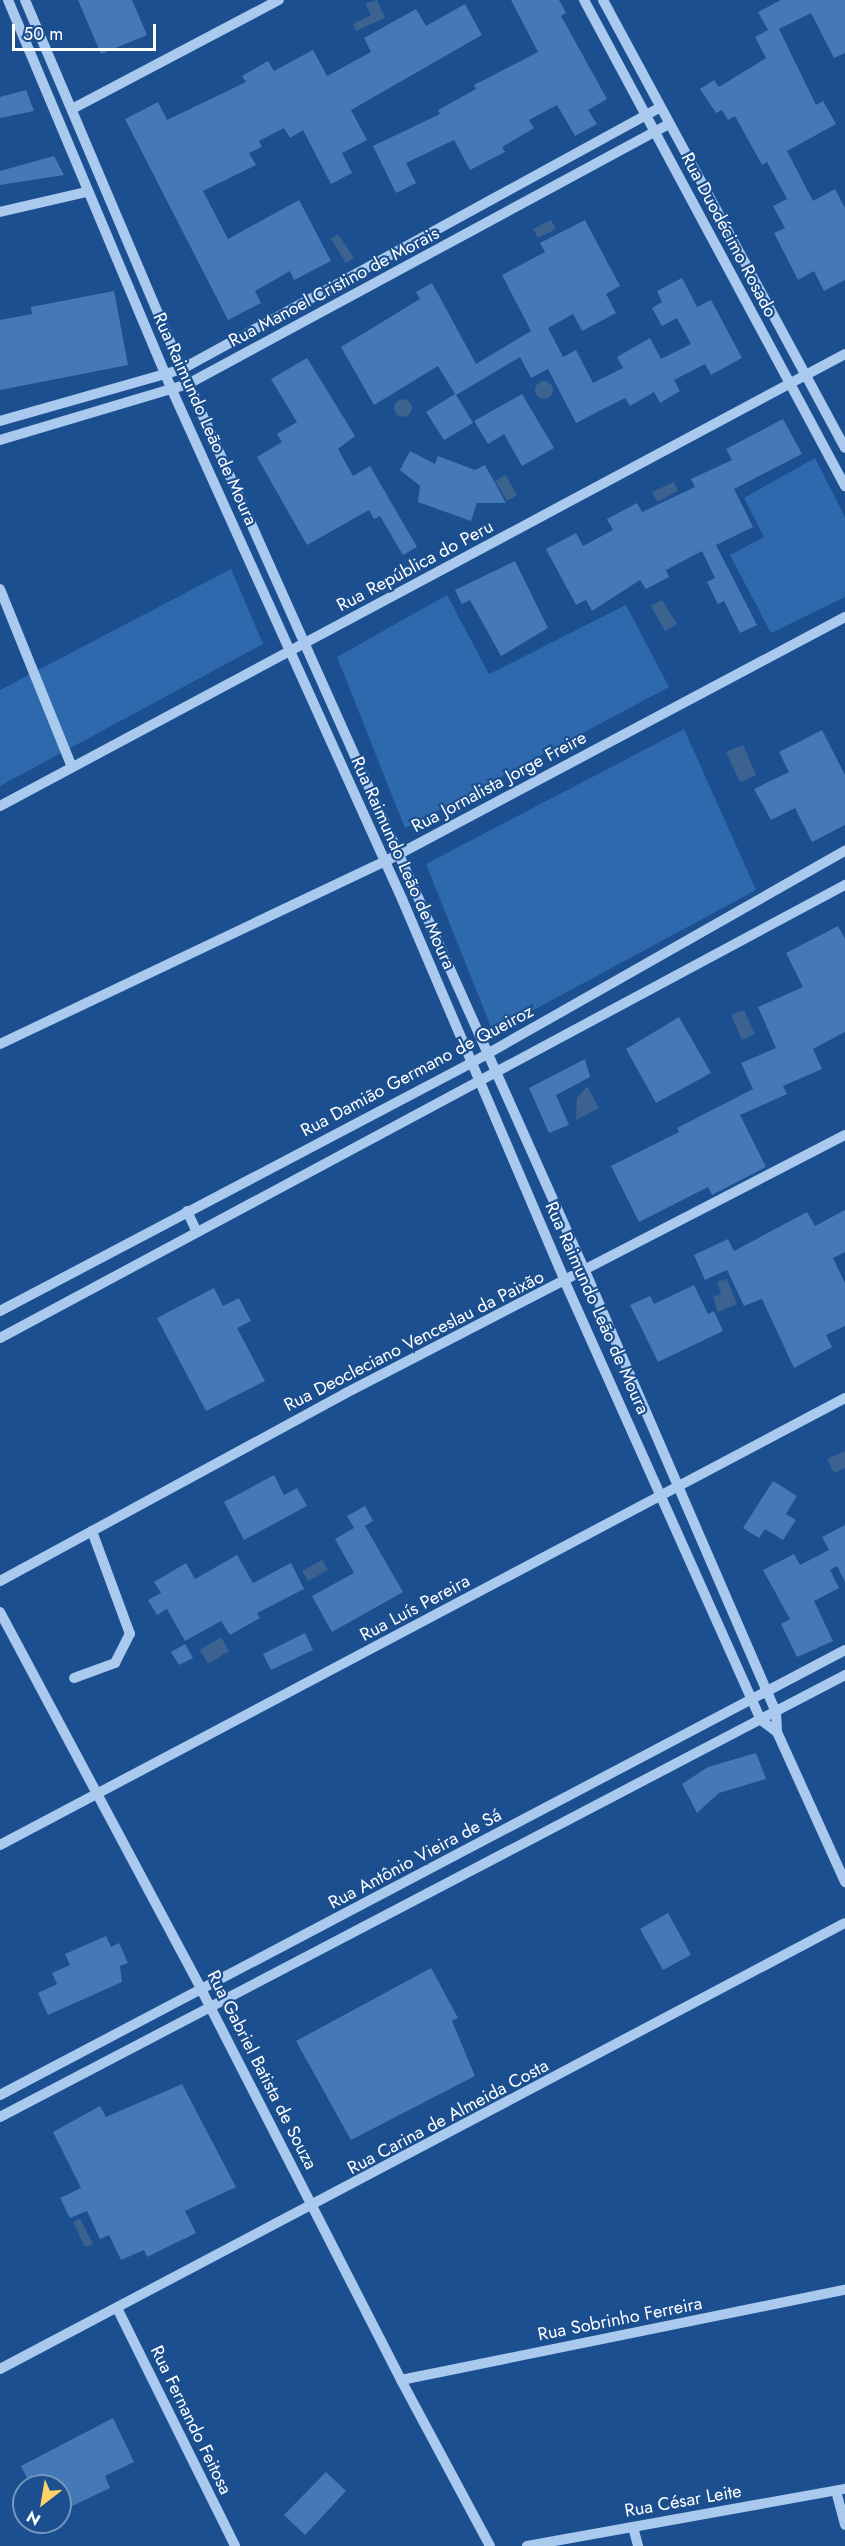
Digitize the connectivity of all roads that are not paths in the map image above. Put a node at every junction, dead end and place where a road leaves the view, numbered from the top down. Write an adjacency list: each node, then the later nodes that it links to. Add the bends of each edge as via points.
1 (8, 0): 11 (street, Rua Raimundo Leão de Moura)
2 (25, 0): 7 (street, Rua Raimundo Leão de Moura)
3 (279, 0): 7 (street)
4 (584, 0): 8 (street, Rua Duodécimo Rosado)
5 (603, 0): 6 (street, Rua Duodécimo Rosado)
6 (659, 108): 8 (street, Rua Manoel Cristino de Morais); 9 (street, Rua Duodécimo Rosado)
7 (72, 109): 14 (street, Rua Raimundo Leão de Moura)
8 (646, 115): 10 (street, Rua Duodécimo Rosado); 14 (street, Rua Manoel Cristino de Morais)
9 (669, 124): 10 (street, Rua Manoel Cristino de Morais); 16 (street, Rua Duodécimo Rosado)
10 (655, 132): 17 (street, Rua Duodécimo Rosado); 18 (street, Rua Manoel Cristino de Morais)
11 (87, 192): 12 (street); 15 (street, Rua Raimundo Leão de Moura)
12 (0, 212)
13 (845, 354): 16 (street, Rua República do Peru)
14 (182, 369): 15 (street, Rua Manoel Cristino de Morais); 18 (street, Rua Raimundo Leão de Moura)
15 (165, 374): 19 (street, Rua Raimundo Leão de Moura); 20 (street, Rua Manoel Cristino de Morais)
16 (806, 374): 17 (street, Rua República do Peru); 22 (street, Rua Duodécimo Rosado)
17 (790, 382): 23 (street, Rua Duodécimo Rosado); 26 (street, Rua República do Peru)
18 (189, 384): 19 (street, Rua Manoel Cristino de Morais); 26 (street, Rua Raimundo Leão de Moura)
19 (172, 390): 21 (street, Rua Manoel Cristino de Morais); 27 (street, Rua Raimundo Leão de Moura)
20 (0, 421)
21 (0, 440)
22 (845, 448)
23 (845, 486)
24 (0, 589): 28 (street)
25 (845, 616): 31 (street, Rua Jornalista Jorge Freire)
26 (305, 643): 27 (street, Rua República do Peru); 31 (street, Rua Raimundo Leão de Moura)
27 (291, 651): 28 (street, Rua República do Peru); 32 (street, Rua Raimundo Leão de Moura)
28 (72, 767): 29 (street, Rua República do Peru)
29 (0, 806)
30 (845, 851): 35 (street, Rua Damião Germano de Queiroz)
31 (399, 854): 32 (street, Rua Jornalista Jorge Freire); 35 (street, Rua Raimundo Leão de Moura)
32 (384, 862): 34 (street, Rua Jornalista Jorge Freire); 36 (street, Rua Raimundo Leão de Moura)
33 (845, 885): 37 (street)
34 (0, 1044)
35 (486, 1054): 36 (street, Rua Damião Germano de Queiroz); 37 (street, Rua Raimundo Leão de Moura)
36 (472, 1062): 38 (street, Rua Raimundo Leão de Moura); 40 (street, Rua Damião Germano de Queiroz)
37 (495, 1073): 38 (street); 42 (street, Rua Raimundo Leão de Moura)
38 (481, 1080): 41 (street); 43 (street, Rua Raimundo Leão de Moura)
39 (845, 1135): 42 (street, Rua Deocleciano Venceslau da Paixão)
40 (187, 1211): 41 (street); 44 (street, Rua Damião Germano de Queiroz)
41 (197, 1232): 45 (street)
42 (585, 1271): 43 (street, Rua Deocleciano Venceslau da Paixão); 47 (street, Rua Raimundo Leão de Moura)
43 (566, 1282): 48 (street, Rua Raimundo Leão de Moura); 49 (street, Rua Deocleciano Venceslau da Paixão, via 344,1394)
44 (0, 1311)
45 (0, 1338)
46 (845, 1398): 47 (street, Rua Luís Pereira)
47 (677, 1488): 48 (street, Rua Luís Pereira); 55 (street, Rua Raimundo Leão de Moura)
48 (664, 1495): 56 (street, Rua Raimundo Leão de Moura); 60 (street, Rua Luís Pereira)
49 (92, 1531): 50 (street, Rua Deocleciano Venceslau da Paixão); 54 (street, via 130,1634 115,1663)
50 (0, 1581)
51 (0, 1612): 60 (street, Rua Gabriel Batista de Souza)
52 (845, 1650): 55 (street, Rua Antônio Vieira de Sá)
53 (845, 1675): 57 (street, Rua Antônio Vieira de Sá)
54 (74, 1678)
55 (767, 1692): 56 (street, Rua Antônio Vieira de Sá); 57 (street, Rua Raimundo Leão de Moura)
56 (753, 1700): 58 (street, Rua Raimundo Leão de Moura); 64 (street, Rua Antônio Vieira de Sá)
57 (776, 1712): 58 (street, Rua Antônio Vieira de Sá); 59 (street, Rua Raimundo Leão de Moura)
58 (761, 1720): 59 (street, Rua Raimundo Leão de Moura); 65 (street, Rua Antônio Vieira de Sá)
59 (777, 1732): 62 (street, Rua Raimundo Leão de Moura)
60 (96, 1792): 61 (street, Rua Luís Pereira); 64 (street, Rua Gabriel Batista de Souza)
61 (0, 1845)
62 (845, 1882)
63 (845, 1923): 68 (street, Rua Carina de Almeida Costa)
64 (201, 1989): 65 (street, Rua Gabriel Batista de Souza); 66 (street, Rua Antônio Vieira de Sá)
65 (212, 2009): 67 (street, Rua Antônio Vieira de Sá); 68 (street, Rua Gabriel Batista de Souza)
66 (0, 2095)
67 (0, 2117)
68 (313, 2206): 70 (street, Rua Carina de Almeida Costa); 72 (street, Rua Gabriel Batista de Souza)
69 (845, 2290): 72 (street, Rua Sobrinho Ferreira)
70 (118, 2310): 71 (street, Rua Carina de Almeida Costa); 76 (street, Rua Fernando Feitosa)
71 (0, 2369)
72 (401, 2380): 77 (street, Rua Gabriel Batista de Souza)
73 (841, 2490): 74 (street); 75 (street, Rua César Leite)
74 (845, 2526)
75 (633, 2527): 78 (street, Rua César Leite); 79 (street)
76 (235, 2546)
77 (490, 2546)
78 (527, 2546)
79 (638, 2546)

